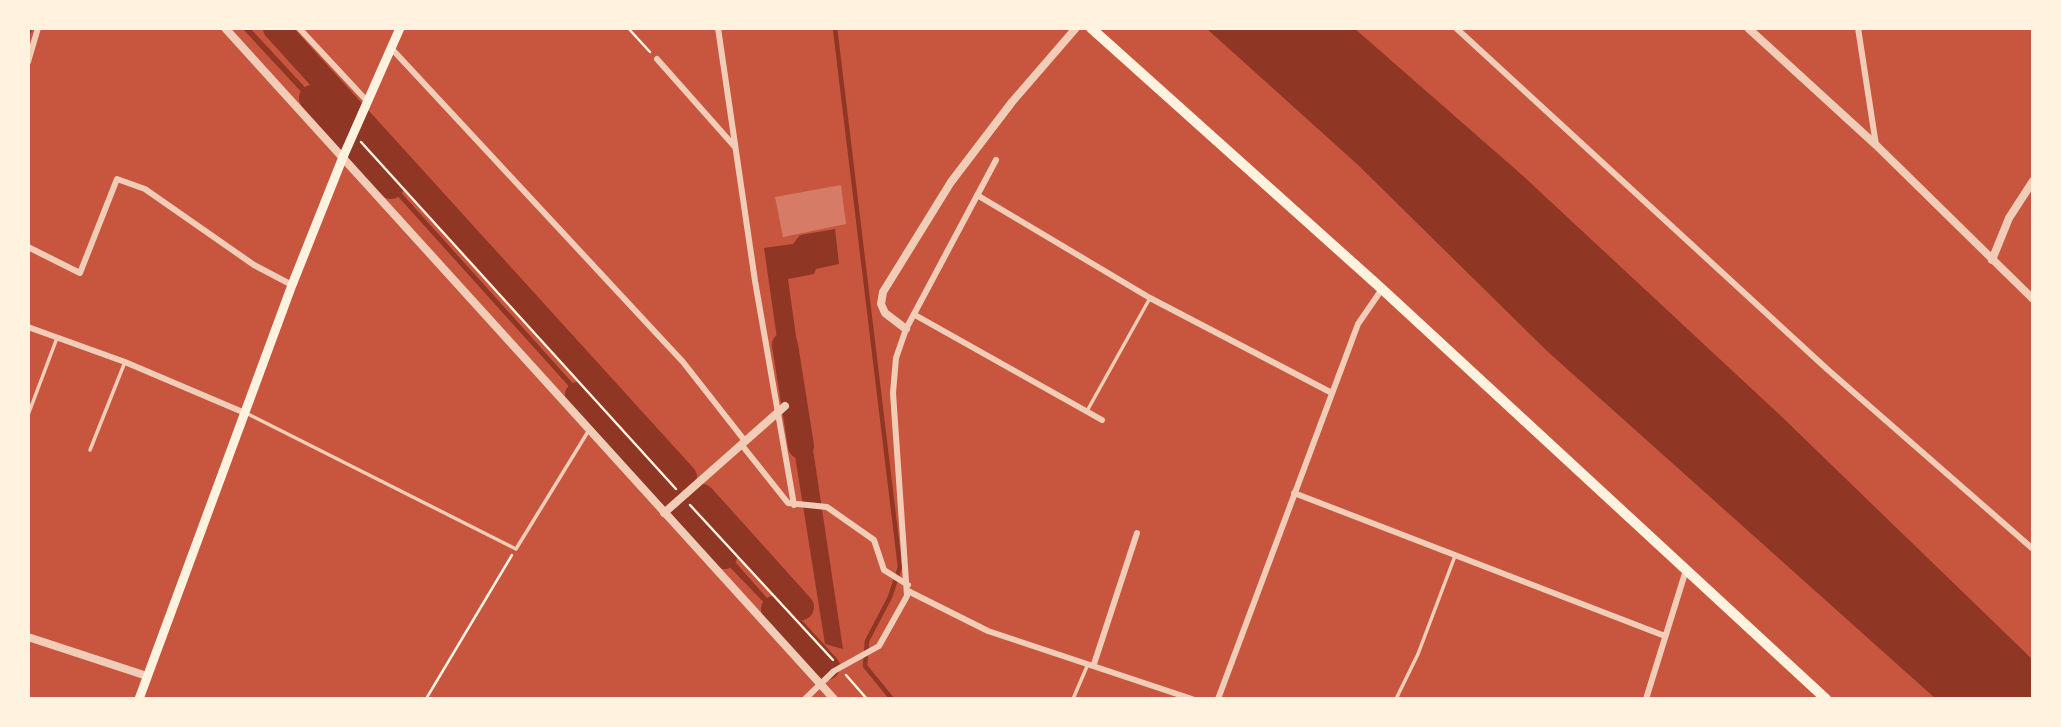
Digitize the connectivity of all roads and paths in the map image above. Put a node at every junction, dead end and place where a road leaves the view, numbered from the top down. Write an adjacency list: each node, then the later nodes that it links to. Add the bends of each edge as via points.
1 (38, 28): 14 (street)
2 (225, 28): 19 (street)
3 (299, 28): 15 (street)
4 (400, 28): 12 (main road)
5 (628, 28): 13 (path)
6 (718, 28): 18 (street)
7 (1076, 28): 31 (street, via 951,182 883,292 885,313)
8 (1091, 28): 26 (main road)
9 (1456, 28): 49 (street, via 1827,369)
10 (1748, 28): 17 (street)
11 (1858, 28): 17 (street)
12 (391, 48): 15 (main road); 41 (street, via 683,362)
13 (657, 59): 18 (street)
14 (28, 62)
15 (366, 104): 19 (main road)
16 (361, 142): 44 (path)
17 (1876, 145): 24 (street)
18 (736, 149): 35 (street, via 755,281)
19 (343, 157): 25 (main road); 40 (street)
20 (996, 160): 22 (street)
21 (2033, 181): 24 (street, via 2008,218)
22 (976, 195): 27 (street); 29 (street)
23 (28, 247): 25 (street, via 80,273 117,179 145,189 254,265)
24 (1992, 260): 28 (street)
25 (292, 285): 37 (main road)
26 (1382, 289): 34 (street, via 1358,324); 51 (main road)
27 (1150, 298): 34 (street); 36 (lane)
28 (2033, 299)
29 (915, 315): 31 (street); 36 (street)
30 (28, 327): 32 (street)
31 (906, 329): 52 (street, via 896,358 893,393)
32 (57, 337): 33 (street); 38 (lane)
33 (125, 362): 37 (street); 42 (lane)
34 (1332, 393): 43 (street)
35 (782, 409): 41 (street); 45 (street)
36 (1087, 411): 39 (street)
37 (245, 413): 48 (lane); 57 (main road)
38 (29, 415)
39 (1102, 420)
40 (589, 430): 46 (street); 48 (lane)
41 (743, 442): 44 (street); 45 (street)
42 (90, 450)
43 (1294, 494): 50 (street); 66 (street)
44 (682, 497): 46 (street); 56 (path)
45 (794, 505): 52 (street, via 827,507 874,540 884,570)
46 (664, 513): 58 (street)
47 (1137, 533): 55 (street)
48 (516, 549): 60 (path)
49 (2033, 549)
50 (1455, 556): 53 (street); 67 (lane)
51 (1686, 570): 53 (street); 69 (main road)
52 (908, 588): 55 (street, via 988,631); 56 (street, via 879,646)
53 (1664, 636): 68 (street)
54 (28, 637): 57 (street)
55 (1091, 663): 64 (lane); 65 (street)
56 (837, 669): 58 (street); 63 (path)
57 (147, 676): 59 (main road)
58 (820, 684): 61 (street); 62 (street)
59 (139, 699)
60 (426, 699)
61 (805, 699)
62 (834, 699)
63 (867, 699)
64 (1073, 699)
65 (1192, 699)
66 (1218, 699)
67 (1396, 699)
68 (1646, 699)
69 (1826, 699)

